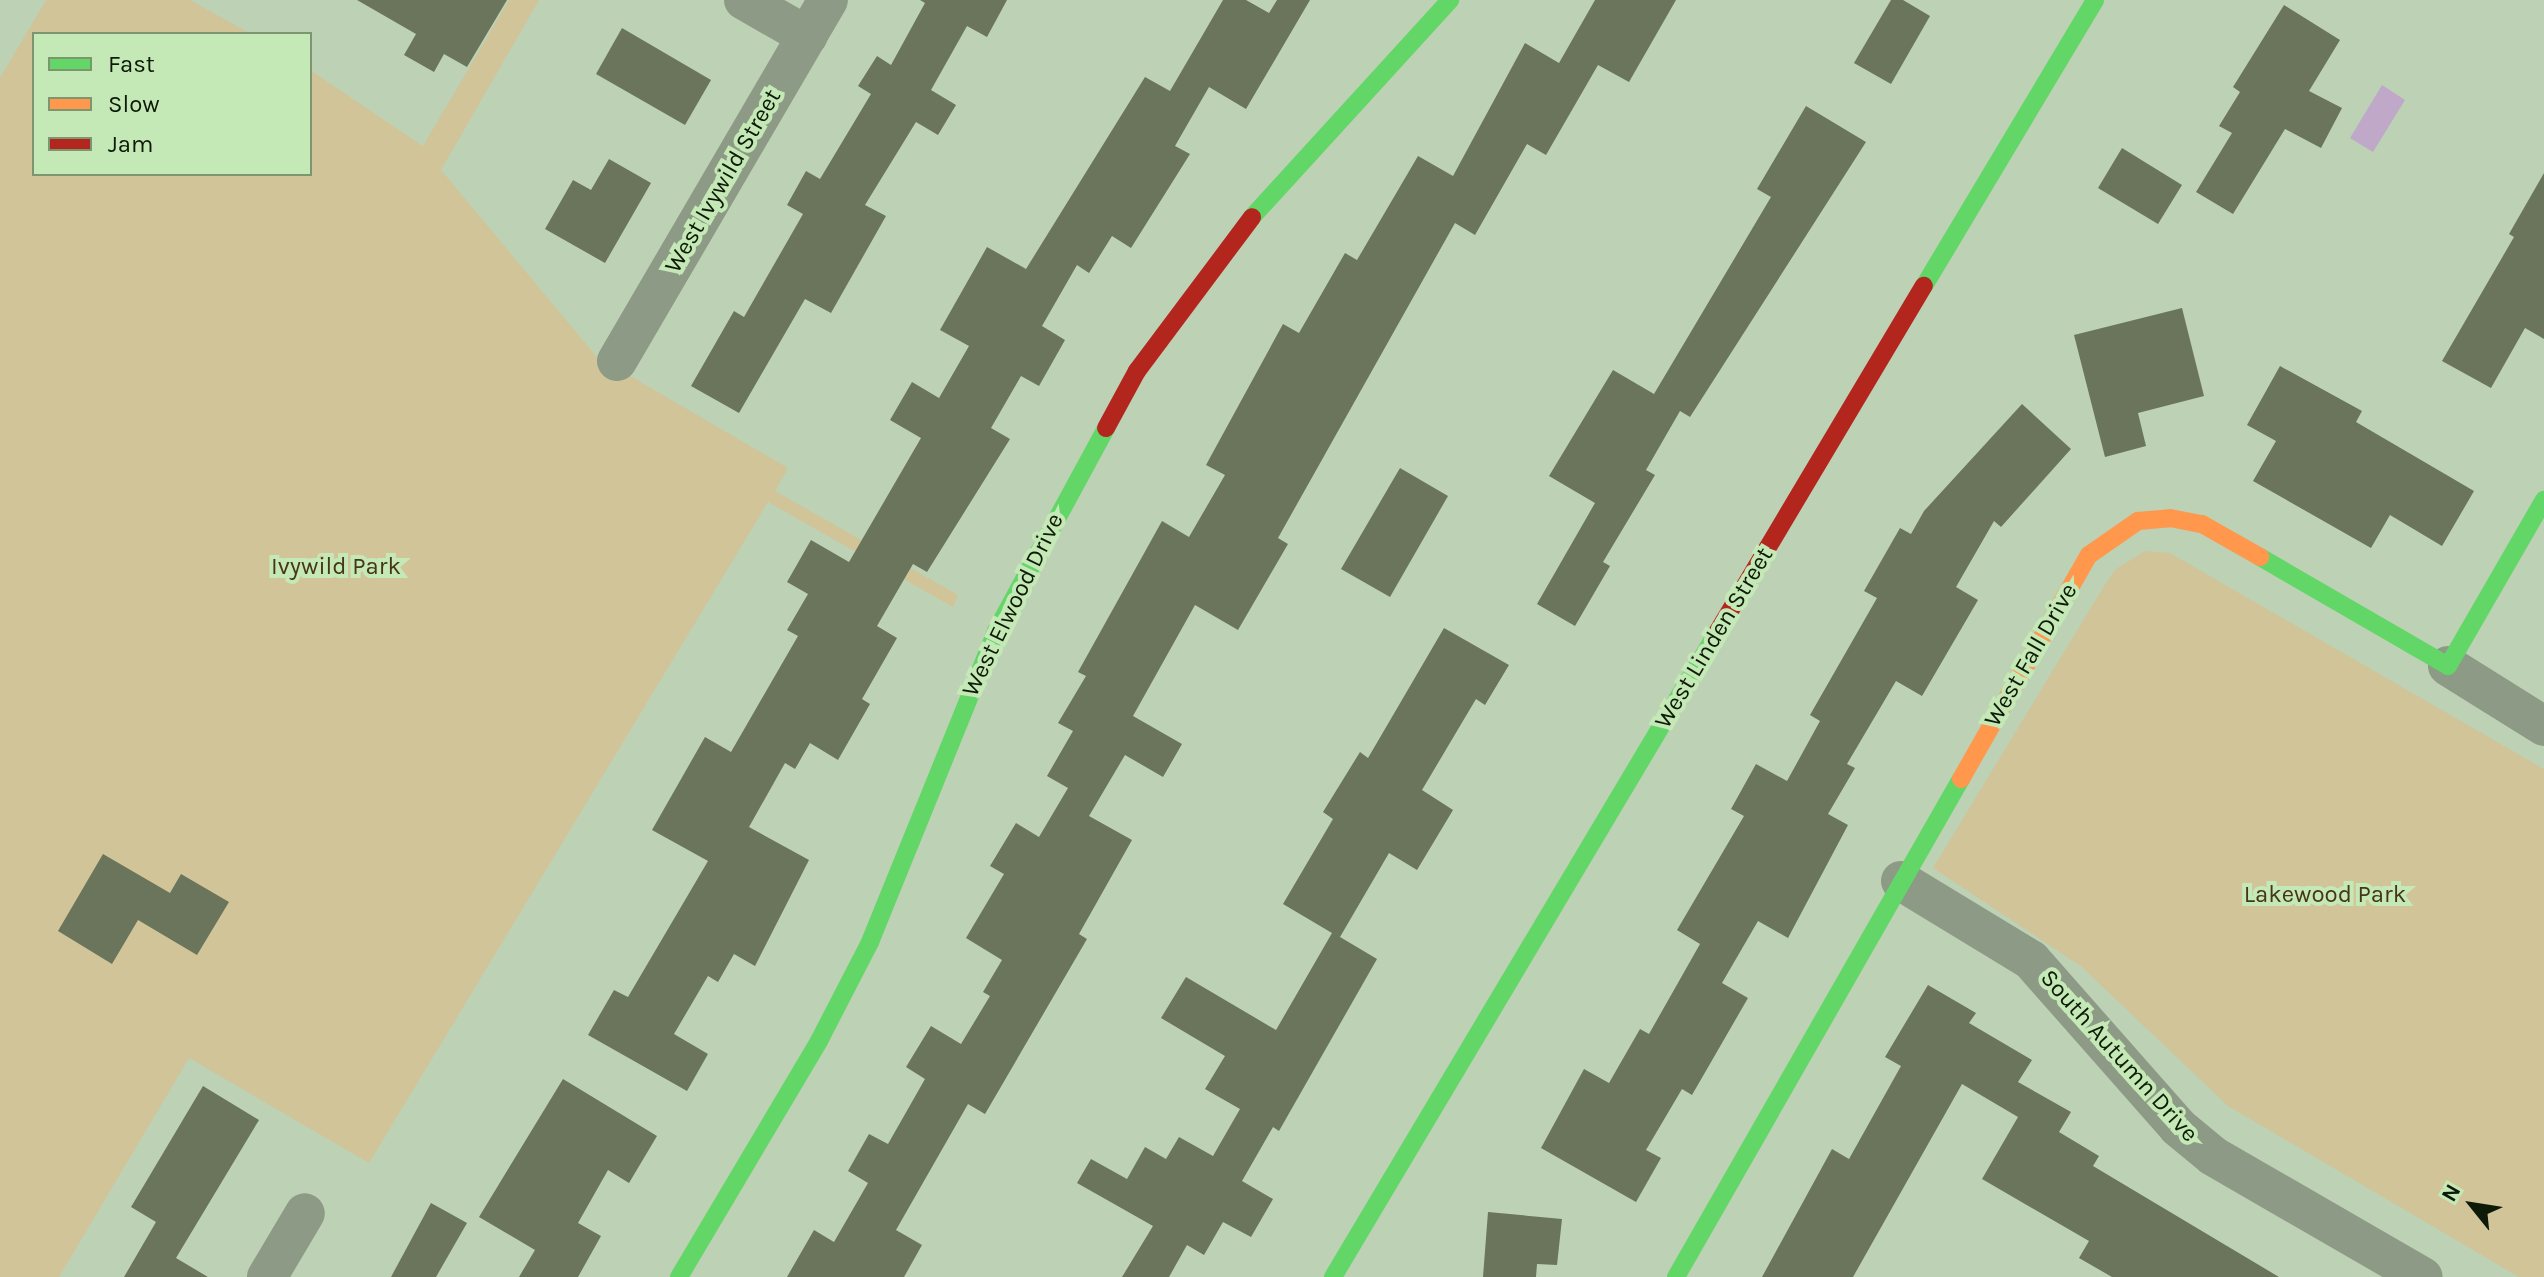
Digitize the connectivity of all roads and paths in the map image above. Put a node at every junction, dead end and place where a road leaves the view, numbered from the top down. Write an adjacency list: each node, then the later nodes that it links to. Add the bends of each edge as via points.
1 (744, 0): 5 (street)
2 (828, 0): 5 (street, West Ivywild Street)
3 (1450, 0): 13 (street, West Elwood Drive, via 1244,225 1137,371 996,631 870,942 819,1041)
4 (2095, 0): 14 (street, West Linden Street)
5 (807, 36): 6 (street, West Ivywild Street)
6 (617, 361)
7 (2544, 500): 8 (street)
8 (2448, 666): 9 (street); 10 (street, West Fall Drive, via 2202,524 2170,518 2138,521 2089,555)
9 (2544, 726)
10 (1901, 881): 15 (street, West Fall Drive); 16 (street, South Autumn Drive, via 2031,960 2178,1127 2213,1156)
11 (305, 1213): 12 (street)
12 (267, 1277)
13 (679, 1277)
14 (1333, 1277)
15 (1676, 1277)
16 (2423, 1277)

